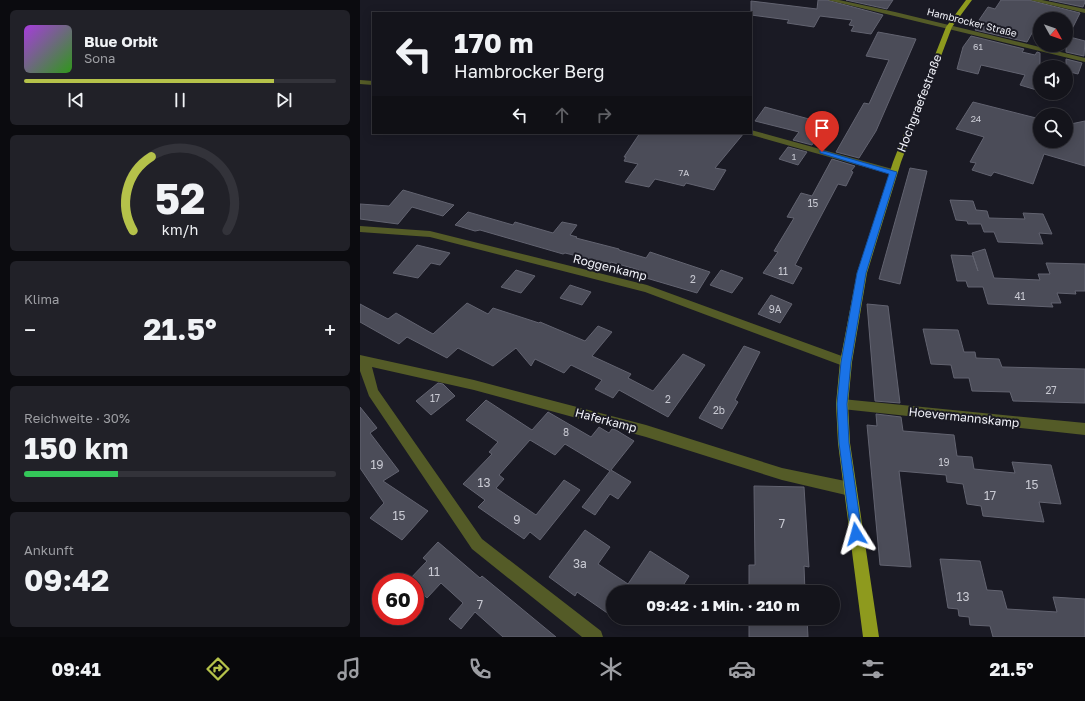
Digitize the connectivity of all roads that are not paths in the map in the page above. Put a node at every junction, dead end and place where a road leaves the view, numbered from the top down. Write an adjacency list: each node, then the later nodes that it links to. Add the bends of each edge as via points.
1 (831, 0): 5 (street, Hambrocker Straße)
2 (968, 0): 5 (main road, Hochgraefestraße)
3 (1033, 0): 4 (street)
4 (1085, 11)
5 (949, 27): 6 (street, Hambrocker Straße); 10 (main road, Hochgraefestraße)
6 (1085, 60)
7 (360, 82): 8 (street)
8 (372, 83)
9 (752, 132): 10 (street)
10 (893, 172): 13 (main road, Hochgraefestraße, via 862,273)
11 (360, 230): 13 (street, Roggenkamp, via 430,234 647,289)
12 (360, 360): 17 (street, Haferkamp, via 474,385 646,430 782,474)
13 (846, 362): 15 (main road, Hochgraefestraße)
14 (360, 365): 18 (street, via 366,368 373,392 476,544)
15 (842, 404): 16 (street, Hoevermannskamp); 17 (main road, Hochgraefestraße)
16 (1085, 429)
17 (850, 489): 19 (main road, Hochgraefestraße)
18 (595, 637)
19 (871, 637)

